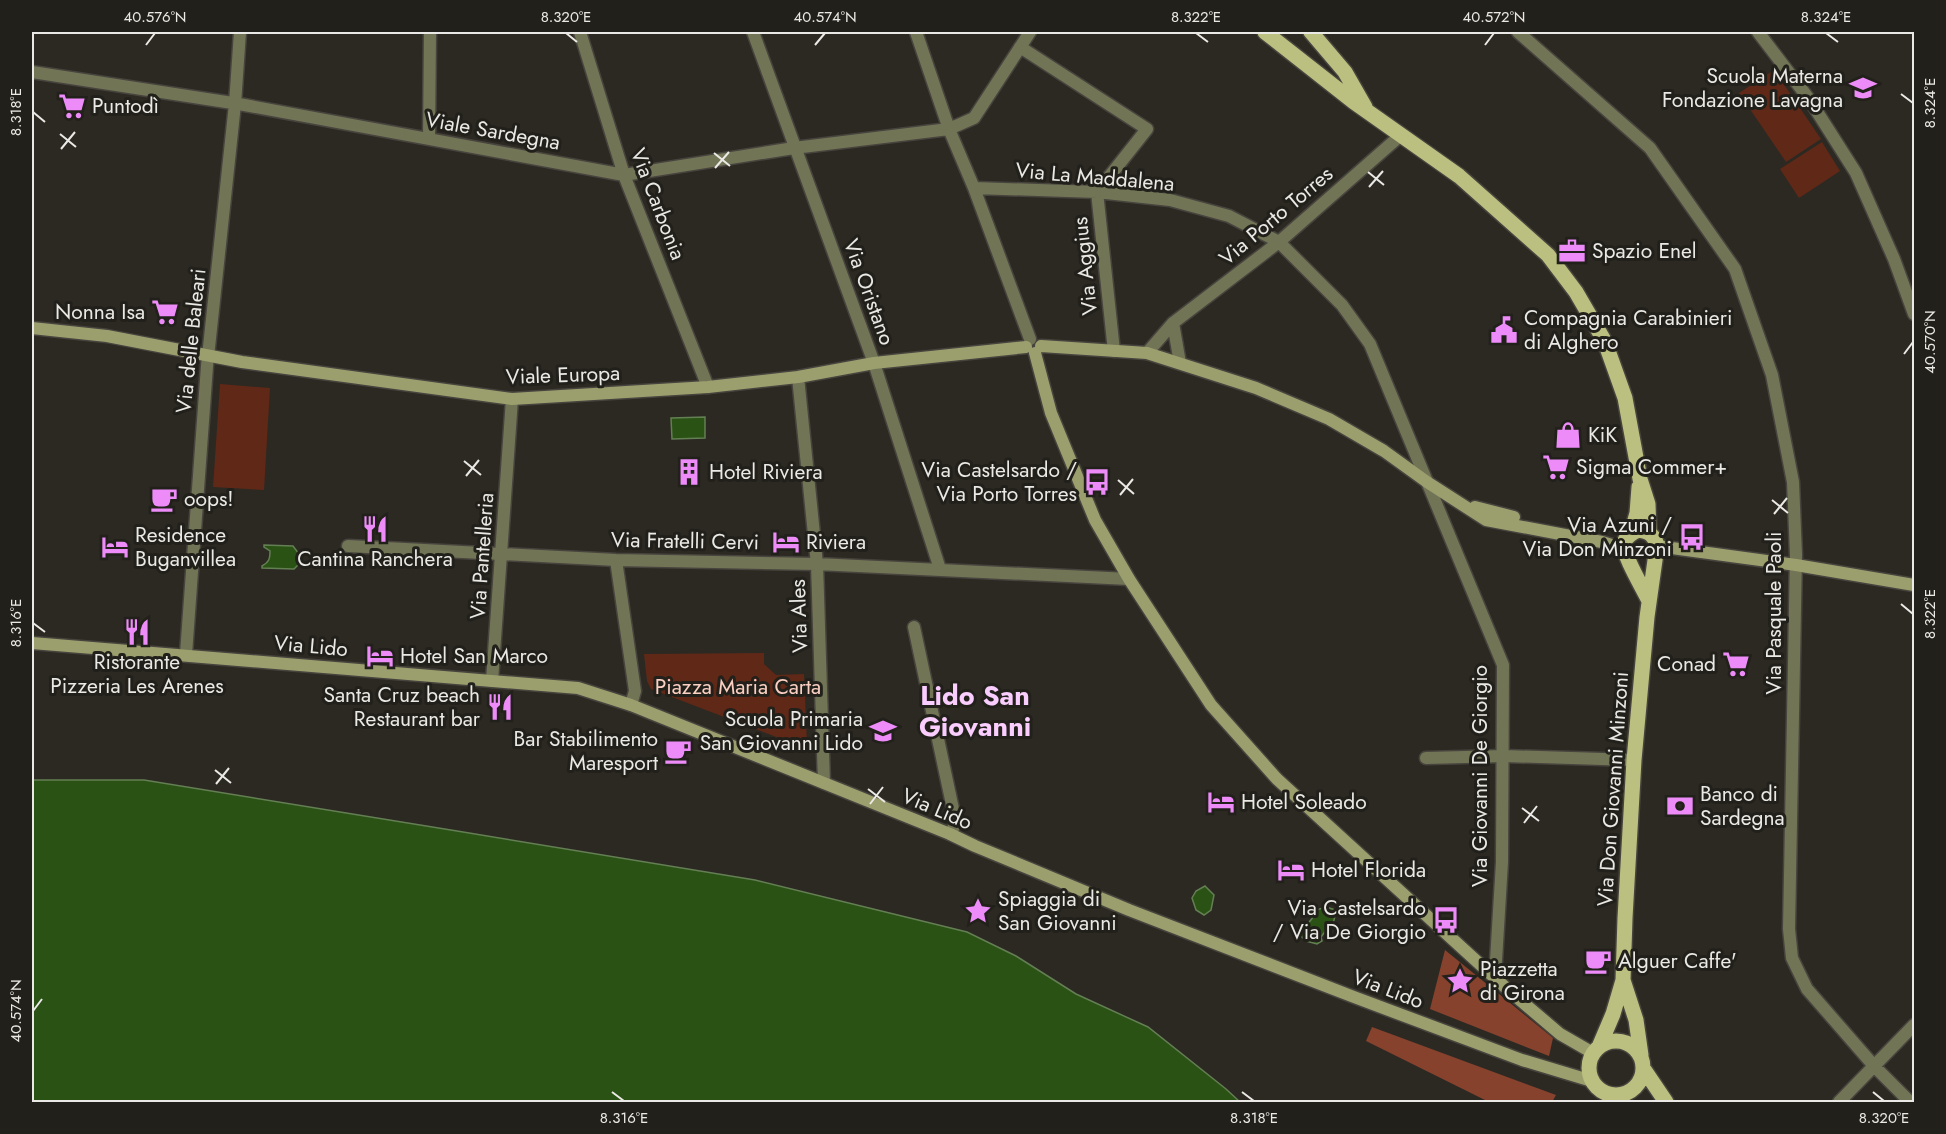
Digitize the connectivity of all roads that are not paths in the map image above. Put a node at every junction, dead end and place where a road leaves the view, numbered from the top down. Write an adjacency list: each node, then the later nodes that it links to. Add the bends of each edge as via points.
1 (240, 32): 15 (street, Via delle Baleari)
2 (430, 32): 19 (street)
3 (580, 32): 21 (street, Via Carbonia)
4 (753, 32): 20 (street, Via Oristano)
5 (916, 32): 17 (street)
6 (1030, 32): 12 (street, Viale Sardegna)
7 (1265, 32): 14 (main road, Via Don Giovanni Minzoni)
8 (1299, 32): 14 (main road, Via Don Giovanni Minzoni)
9 (1311, 32): 16 (main road, via 1345,72)
10 (1518, 32): 45 (street, Via Pasquale Paoli, via 1650,148 1735,269 1774,386 1793,482)
11 (1758, 32): 25 (street, via 1809,99 1856,173)
12 (1020, 47): 17 (street, Viale Sardegna, via 974,118); 23 (street, Via Aggius, via 1147,129)
13 (32, 72): 15 (street, Viale Sardegna)
14 (1354, 102): 16 (main road, Via Don Giovanni Minzoni)
15 (235, 104): 19 (street, Viale Sardegna); 31 (street, Via delle Baleari)
16 (1368, 112): 18 (main road, Via Don Giovanni Minzoni)
17 (949, 129): 20 (street, Viale Sardegna); 22 (street)
18 (1401, 135): 24 (street, Via Porto Torres); 37 (main road, Via Don Giovanni Minzoni, via 1459,176 1509,220 1548,255 1576,292 1605,342 1625,398)
19 (429, 139): 21 (street, Viale Sardegna)
20 (794, 148): 21 (street, Viale Sardegna); 32 (street, Via Oristano)
21 (624, 175): 35 (street, Via Carbonia)
22 (974, 188): 23 (street, Via La Maddalena); 28 (street)
23 (1097, 192): 24 (street, Via La Maddalena, via 1170,200 1228,216); 29 (street, Via Aggius)
24 (1280, 242): 26 (street, Via Porto Torres); 38 (street, Via La Maddalena, via 1342,305 1370,344)
25 (1914, 314)
26 (1173, 323): 30 (street, Via Porto Torres); 33 (street)
27 (32, 328): 31 (street, Viale Europa, via 107,336)
28 (1033, 346): 29 (street); 32 (street, Viale Europa); 47 (street, via 1051,413 1077,478 1095,520)
29 (1114, 351): 30 (street)
30 (1147, 353): 33 (street)
31 (208, 355): 36 (street, Viale Europa); 52 (street, Via delle Baleari)
32 (874, 363): 34 (street, Viale Europa); 46 (street, Via Oristano)
33 (1180, 363): 38 (street, via 1256,388 1329,419)
34 (798, 376): 35 (street, Viale Europa); 44 (street, Via Ales)
35 (708, 387): 36 (street, Viale Europa)
36 (512, 399): 42 (street, Via Pantelleria)
37 (1640, 479): 39 (main road, Via Don Giovanni Minzoni, via 1637,513); 40 (main road, Via Don Giovanni Minzoni)
38 (1427, 482): 39 (street, via 1457,501); 55 (street, Via Giovanni De Giorgio, via 1503,665)
39 (1628, 545): 40 (main road, via 1638,530); 40 (main road, via 1641,563 1647,562); 49 (main road)
40 (1654, 545): 45 (street); 49 (main road, Via Don Giovanni Minzoni)
41 (348, 546): 42 (street, Via Fratelli Cervi)
42 (502, 553): 43 (street, Via Fratelli Cervi); 53 (street, Via Pantelleria)
43 (616, 560): 44 (street, Via Fratelli Cervi); 54 (street, via 635,691)
44 (817, 564): 46 (street, Via Fratelli Cervi); 58 (street, Via Ales)
45 (1796, 565): 48 (street); 65 (street, Via Pasquale Paoli, via 1789,929 1792,958 1807,989)
46 (940, 569): 47 (street, Via Fratelli Cervi)
47 (1129, 579): 60 (street, via 1211,705 1277,779)
48 (1914, 585)
49 (1649, 601): 57 (main road, Via Don Giovanni Minzoni)
50 (914, 627): 59 (street, via 956,823)
51 (32, 643): 52 (street, Via Lido)
52 (186, 654): 53 (street, Via Lido)
53 (492, 681): 54 (street, Via Lido, via 578,688)
54 (631, 705): 58 (street, Via Lido)
55 (1504, 756): 56 (street); 57 (street); 60 (street, Via Giovanni De Giorgio)
56 (1426, 758)
57 (1634, 760): 61 (main road, Via Don Giovanni Minzoni)
58 (824, 783): 59 (street, Via Lido)
59 (951, 834): 66 (street, Via Lido, via 1129,910 1354,997 1522,1060)
60 (1495, 977): 63 (street, via 1560,1034)
61 (1623, 980): 63 (main road, Via Don Giovanni Minzoni); 64 (main road, Via Don Giovanni Minzoni, via 1636,1020)
62 (1914, 1024): 65 (street)
63 (1596, 1050): 64 (main road, via 1615,1041 1624,1042 1638,1052); 66 (main road, via 1589,1067)
64 (1642, 1064): 67 (main road, via 1639,1082 1627,1092); 68 (main road)
65 (1875, 1067): 69 (street); 70 (street, Via Pasquale Paoli)
66 (1592, 1081): 67 (main road, via 1603,1092)
67 (1626, 1098)
68 (1666, 1102)
69 (1839, 1102)
70 (1910, 1102)

